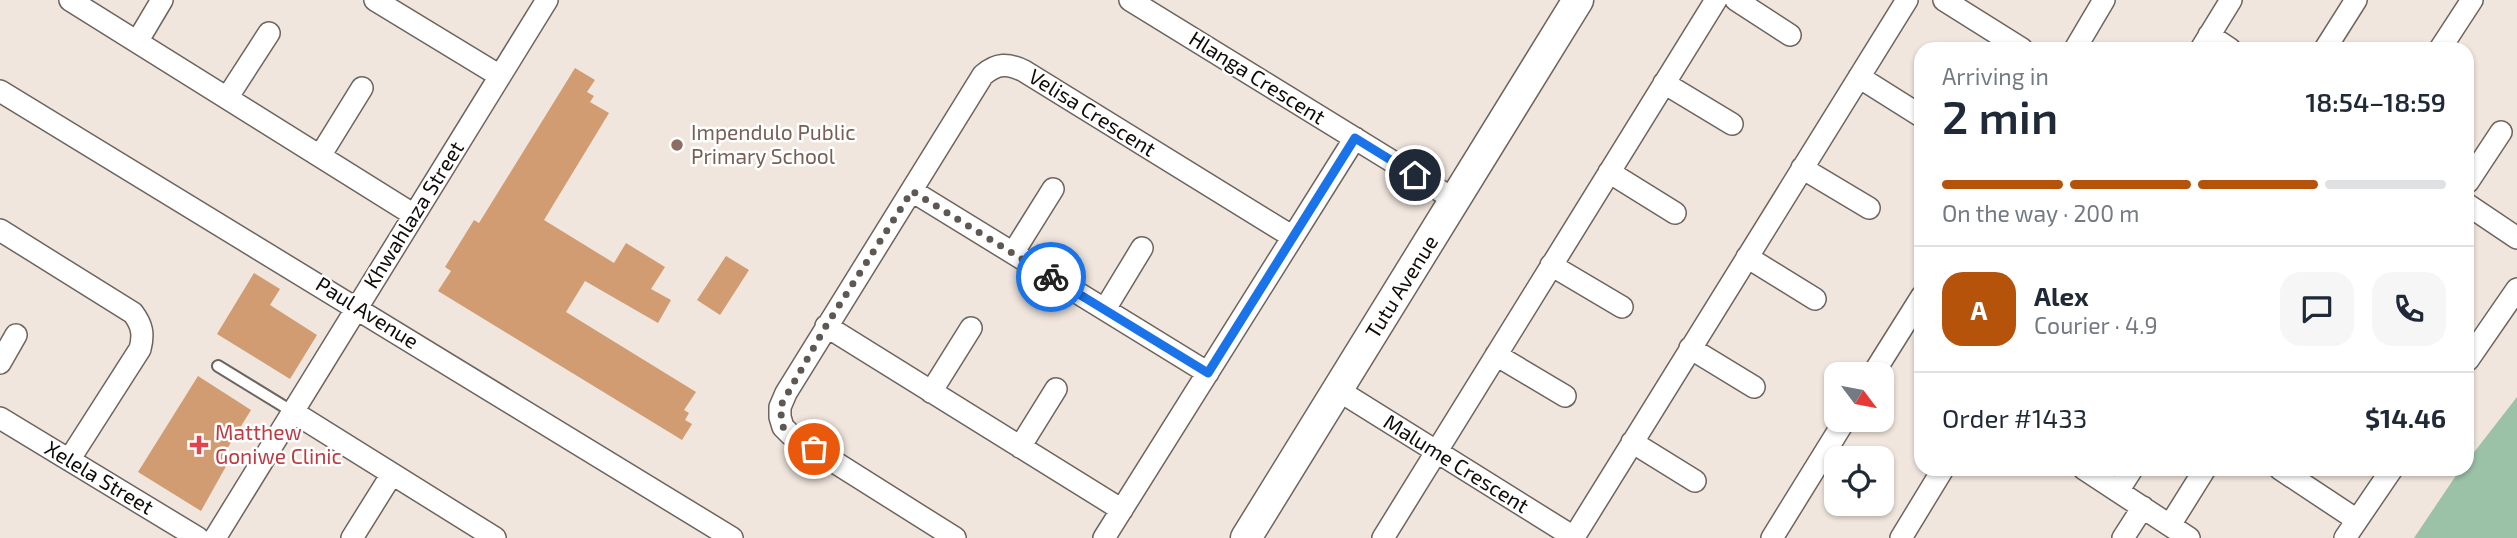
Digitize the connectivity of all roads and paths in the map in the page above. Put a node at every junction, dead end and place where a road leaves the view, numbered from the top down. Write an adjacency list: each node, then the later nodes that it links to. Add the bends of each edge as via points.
1 (70, 0): 19 (street)
2 (162, 0): 19 (street)
3 (375, 0): 16 (street)
4 (416, 0): 16 (street)
5 (547, 0): 25 (street, Khwahlaza Street)
6 (1130, 0): 34 (street, Hlanga Crescent)
7 (1578, 0): 41 (street, Tutu Avenue)
8 (1716, 0): 27 (street)
9 (1737, 0): 18 (street)
10 (1907, 0): 26 (street)
11 (1944, 0): 20 (street)
12 (2104, 0): 21 (street)
13 (2231, 0): 22 (street)
14 (2356, 0): 23 (street)
15 (2472, 0): 24 (street)
16 (405, 19): 25 (street)
17 (268, 33): 30 (street)
18 (1790, 35)
19 (137, 42): 30 (street)
20 (2011, 42)
21 (2079, 42)
22 (2205, 42)
23 (2329, 42)
24 (2445, 42)
25 (500, 76): 45 (street, Khwahlaza Street)
26 (1859, 77): 31 (street); 36 (street)
27 (1664, 83): 32 (street); 37 (street)
28 (362, 88): 35 (street)
29 (0, 91): 56 (street, Paul Avenue)
30 (227, 98): 35 (street)
31 (1914, 112)
32 (1732, 124)
33 (2501, 132): 38 (street)
34 (1355, 138): 41 (street, Hlanga Crescent); 47 (street)
35 (320, 156): 45 (street)
36 (1802, 167): 42 (street); 51 (street)
37 (1609, 172): 44 (street); 52 (street)
38 (2474, 173)
39 (1054, 188): 50 (street)
40 (912, 191): 47 (street, Velisa Crescent, via 983,75 1005,65 1024,71); 50 (street); 59 (street, Velisa Crescent)
41 (1455, 200): 71 (street, Tutu Avenue)
42 (1869, 208)
43 (2474, 209): 48 (street)
44 (1675, 213)
45 (414, 215): 56 (street, Khwahlaza Street)
46 (0, 230): 80 (street, via 133,313 143,333 140,349)
47 (1293, 237): 68 (street)
48 (2517, 237)
49 (1142, 248): 57 (street)
50 (1013, 253): 57 (street)
51 (1747, 257): 54 (street); 62 (street)
52 (1551, 265): 55 (street); 64 (street)
53 (2517, 289): 63 (street)
54 (1815, 299)
55 (1622, 307)
56 (357, 308): 74 (street, Khwahlaza Street); 98 (street, Paul Avenue)
57 (1105, 309): 68 (street)
58 (1914, 309): 65 (street)
59 (826, 326): 72 (street); 99 (street, Velisa Crescent, via 780,407 783,427)
60 (971, 328): 72 (street)
61 (16, 335): 66 (street)
62 (1690, 348): 69 (street); 77 (street)
63 (2474, 351)
64 (1496, 355): 73 (street); 79 (street)
65 (1881, 362)
66 (0, 363)
67 (218, 366): 74 (lane)
68 (1208, 373): 91 (street)
69 (1754, 387)
70 (1056, 389): 78 (street)
71 (1338, 390): 79 (street, Malume Crescent); 101 (street, Tutu Avenue)
72 (931, 391): 78 (street)
73 (1565, 396)
74 (293, 412): 81 (street); 95 (street, Khwahlaza Street)
75 (0, 418): 80 (street, Xelela Street)
76 (1838, 432): 104 (street)
77 (1632, 442): 88 (street); 103 (street)
78 (1020, 447): 91 (street)
79 (1436, 451): 102 (street); 103 (street, Malume Crescent)
80 (69, 460): 94 (street, Xelela Street)
81 (392, 474): 96 (street); 97 (street)
82 (1939, 476): 105 (street)
83 (2095, 476): 89 (street)
84 (2128, 476): 89 (street)
85 (2201, 476): 93 (street)
86 (2291, 476): 92 (street)
87 (2387, 476): 92 (street)
88 (1695, 481)
89 (2118, 491): 90 (street)
90 (2143, 508): 93 (street); 106 (street)
91 (1122, 510): 100 (street)
92 (2357, 520): 108 (street)
93 (2170, 525): 107 (street)
94 (198, 538)
95 (215, 538)
96 (352, 538)
97 (495, 538)
98 (732, 538)
99 (955, 538)
100 (1104, 538)
101 (1246, 538)
102 (1383, 538)
103 (1574, 538)
104 (1772, 538)
105 (1901, 538)
106 (2123, 538)
107 (2189, 538)
108 (2345, 538)

